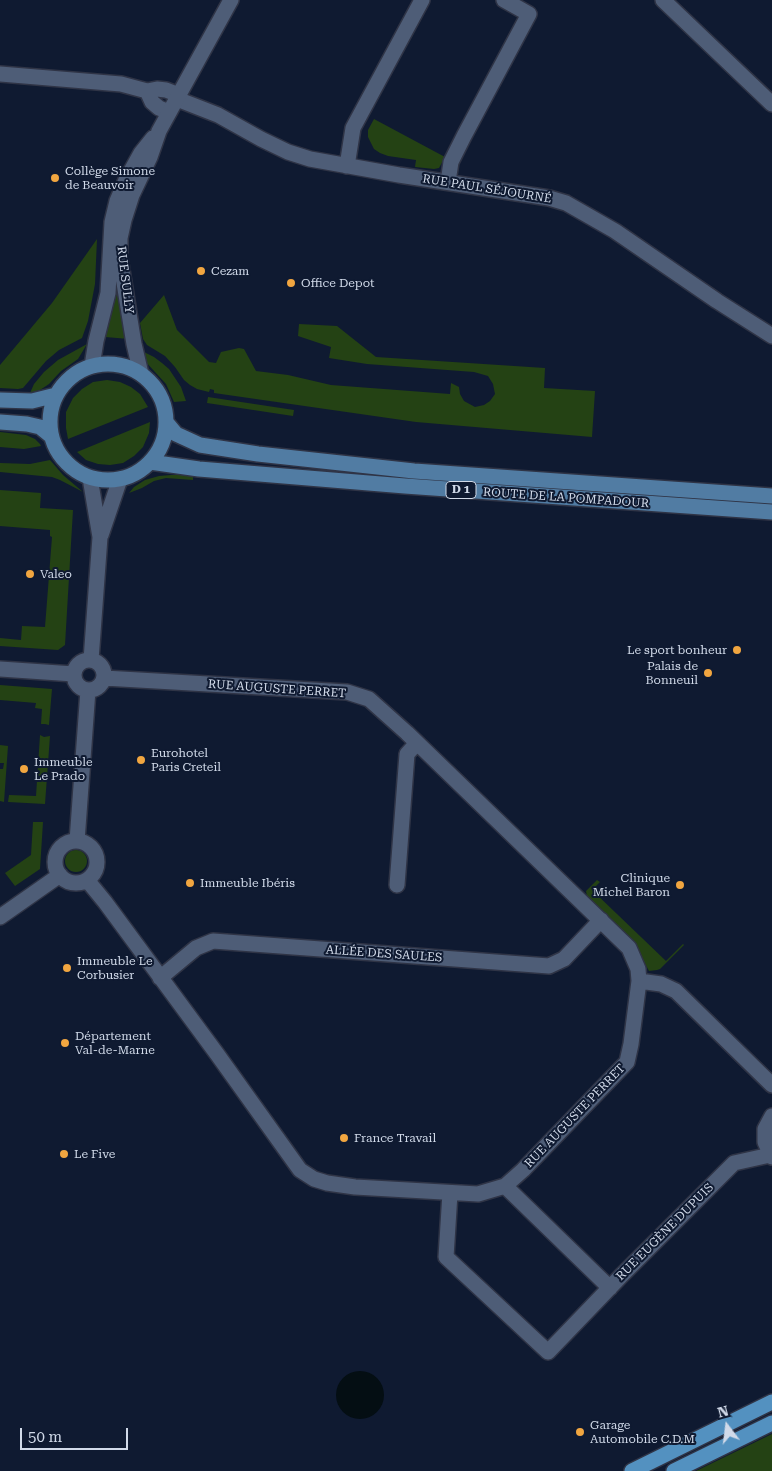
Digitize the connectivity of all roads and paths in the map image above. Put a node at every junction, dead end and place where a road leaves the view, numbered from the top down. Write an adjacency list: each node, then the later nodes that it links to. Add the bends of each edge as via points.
1 (231, 0): 6 (street, RUE SULLY)
2 (422, 0): 9 (street, via 353,128)
3 (504, 0): 10 (street, via 529,14 451,162)
4 (663, 0): 7 (street)
5 (0, 74): 6 (street, RUE PAUL SÉJOURNÉ, via 121,84 147,91 159,108)
6 (175, 102): 8 (street, RUE SULLY); 9 (street, RUE PAUL SÉJOURNÉ, via 218,115 288,152 310,160)
7 (772, 104)
8 (159, 131): 12 (street, RUE SULLY, via 141,153 117,202 112,222 108,292); 13 (street, RUE SULLY, via 132,195 120,238 120,258)
9 (347, 166): 10 (street, RUE PAUL SÉJOURNÉ)
10 (448, 182): 11 (street, RUE PAUL SÉJOURNÉ, via 566,203)
11 (772, 336)
12 (92, 366): 13 (main road, via 115,364); 14 (main road, via 68,379)
13 (141, 374): 17 (main road, via 158,392)
14 (56, 395): 15 (main road, via 32,400); 18 (main road, via 50,411)
15 (0, 400)
16 (0, 422): 18 (main road, via 40,427)
17 (166, 422): 19 (main road, via 164,440); 22 (main road, ROUTE DE LA POMPADOUR / D 1, via 176,434 200,445 258,454 414,471)
18 (51, 436): 20 (main road, via 63,460)
19 (150, 462): 21 (main road, via 134,474); 23 (main road, ROUTE DE LA POMPADOUR / D 1, via 405,486)
20 (90, 478): 21 (main road); 24 (street)
21 (120, 479): 24 (street)
22 (772, 496)
23 (772, 512)
24 (100, 537): 25 (street)
25 (91, 660): 27 (street, via 78,665); 28 (street, via 100,664)
26 (0, 668): 27 (street)
27 (74, 674): 29 (street, via 80,688)
28 (104, 678): 29 (street, via 99,687); 30 (street, RUE AUGUSTE PERRET, via 347,692 369,699)
29 (88, 690): 31 (street)
30 (417, 743): 34 (street, via 407,754); 36 (street, RUE AUGUSTE PERRET)
31 (77, 841): 32 (street, via 59,849 55,862); 33 (street, via 90,846 96,857 95,870)
32 (60, 875): 33 (street, via 69,882); 35 (street)
33 (87, 880): 37 (street, RUE AUGUSTE PERRET)
34 (397, 885)
35 (0, 917)
36 (601, 920): 37 (street, ALLÉE DES SAULES, via 564,959 549,966 213,942 196,948); 38 (street, RUE AUGUSTE PERRET, via 629,948 638,968)
37 (160, 978): 43 (street, RUE AUGUSTE PERRET, via 300,1170 327,1184)
38 (638, 981): 39 (street, via 661,984 676,991); 42 (street, RUE AUGUSTE PERRET, via 627,1062)
39 (772, 1085)
40 (772, 1116): 41 (street, RUE EUGÈNE DUPUIS, via 765,1129 765,1142)
41 (771, 1156): 44 (street, RUE EUGÈNE DUPUIS, via 734,1163)
42 (505, 1186): 43 (street, RUE AUGUSTE PERRET, via 478,1194); 44 (street, RUE EUGÈNE DUPUIS)
43 (450, 1193): 44 (street, via 446,1257 548,1352)
44 (610, 1288)
45 (772, 1402): 47 (highway)
46 (772, 1423): 48 (highway)
47 (632, 1471)
48 (674, 1471)

